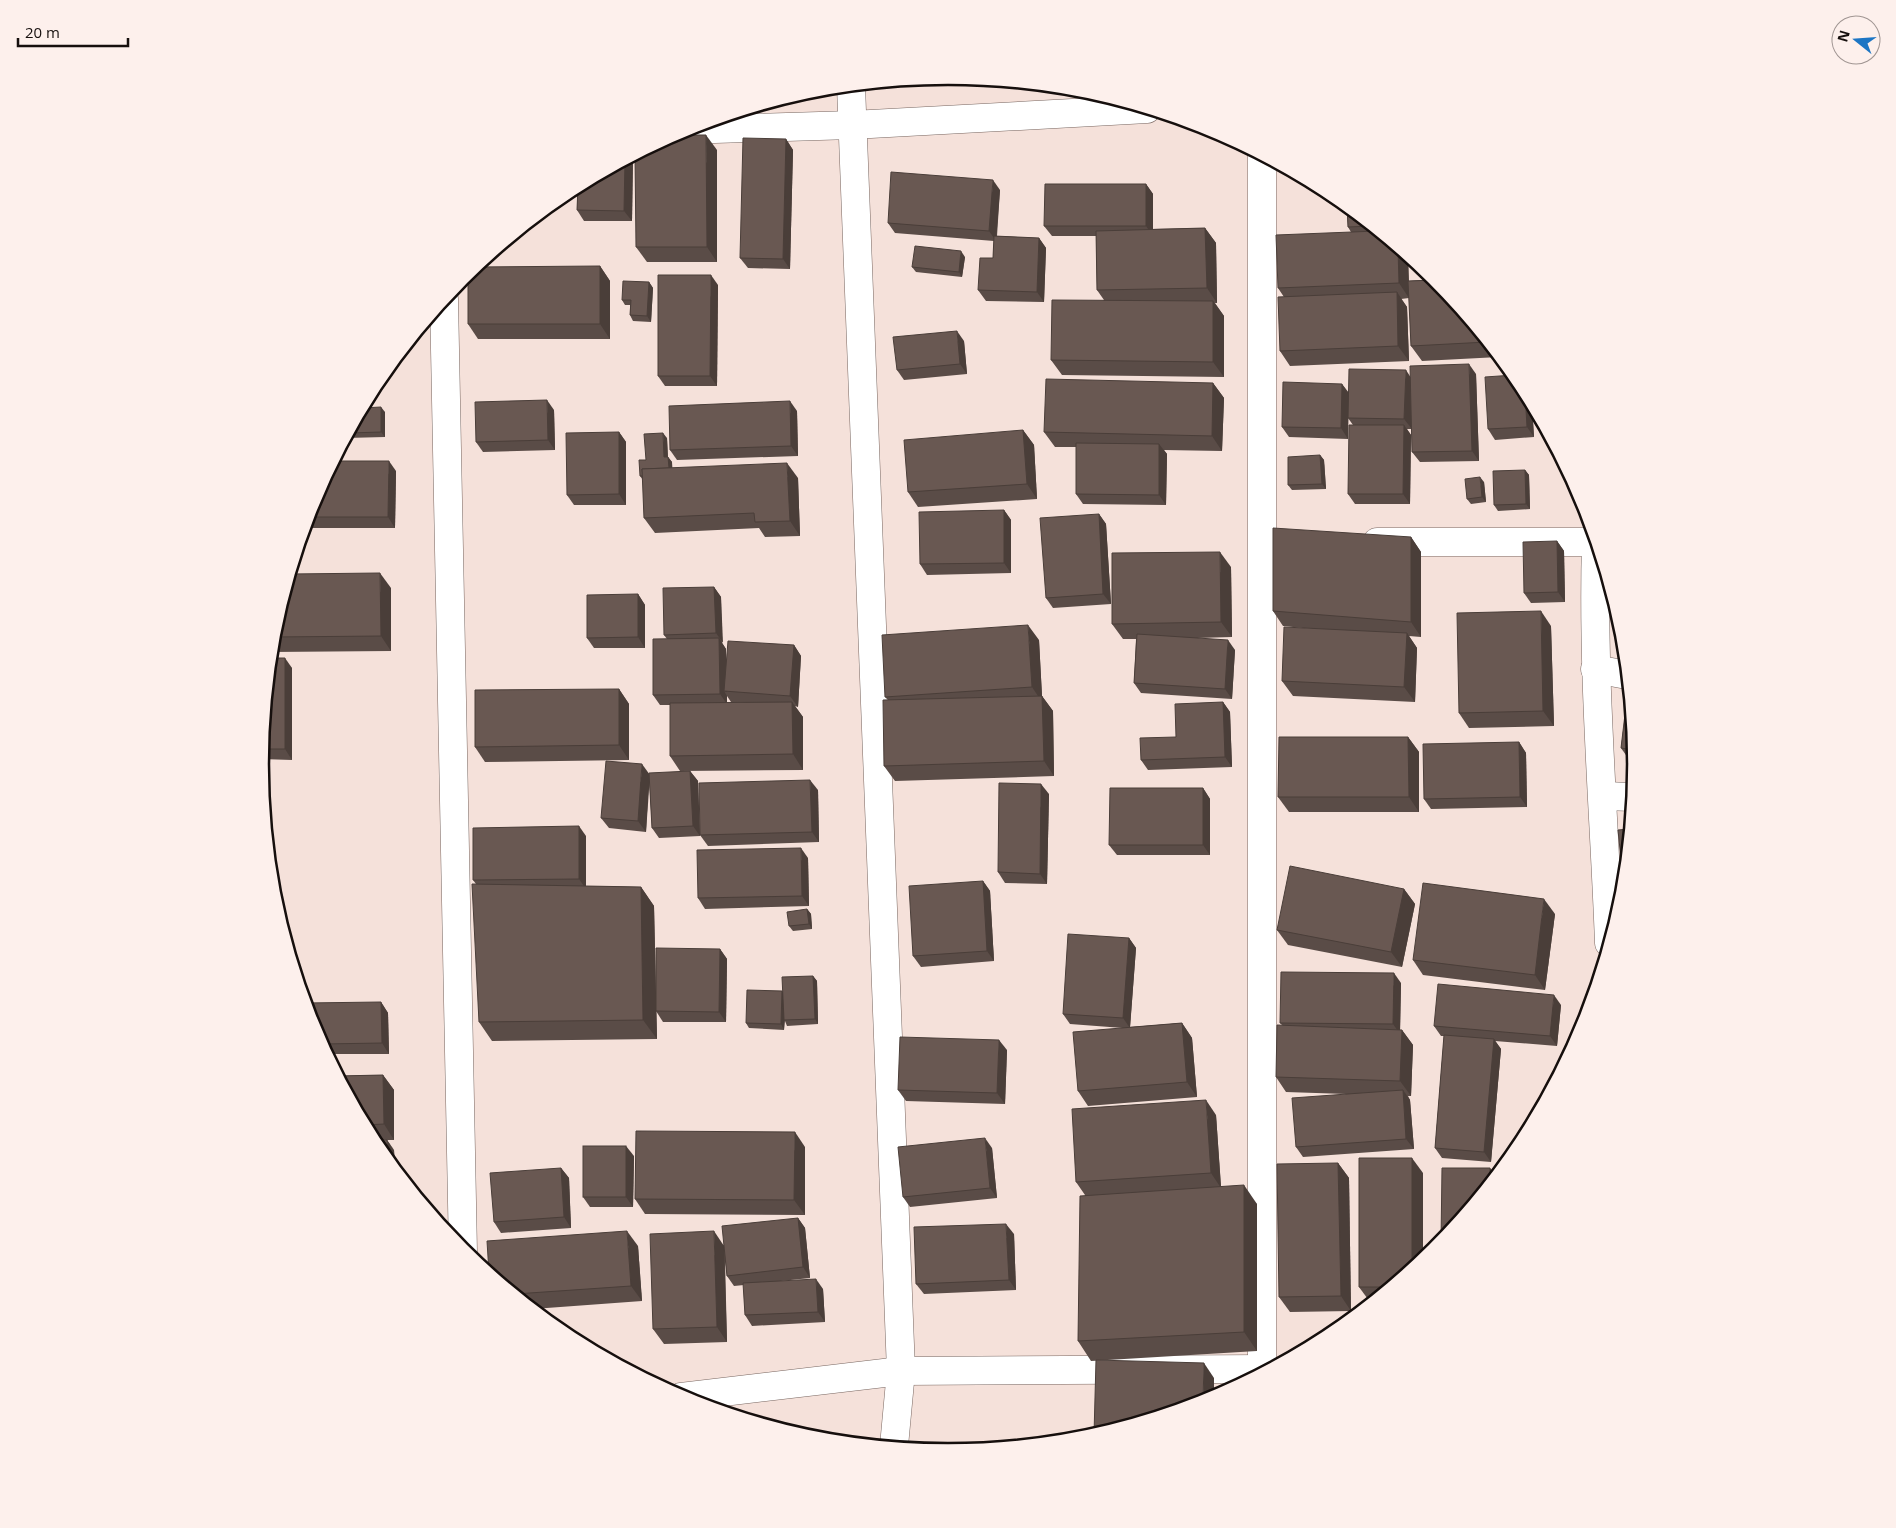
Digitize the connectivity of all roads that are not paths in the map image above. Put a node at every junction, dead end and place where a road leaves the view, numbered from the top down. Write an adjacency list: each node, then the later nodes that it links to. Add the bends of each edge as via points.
1 (851, 92): 3 (street)
2 (1130, 110): 3 (street)
3 (852, 125): 4 (street); 18 (street)
4 (708, 129)
5 (1262, 162): 16 (street, via 1272,536)
6 (444, 309): 15 (street)
7 (1352, 540): 8 (street, via 1401,543)
8 (1589, 542)
9 (1600, 575): 10 (street)
10 (1595, 669): 11 (street); 12 (street)
11 (1621, 674)
12 (1603, 796): 13 (street); 14 (street)
13 (1626, 797)
14 (1608, 922)
15 (463, 1238)
16 (1264, 1365)
17 (1254, 1370): 18 (street)
18 (901, 1371): 19 (street); 20 (street)
19 (698, 1395)
20 (894, 1441)

